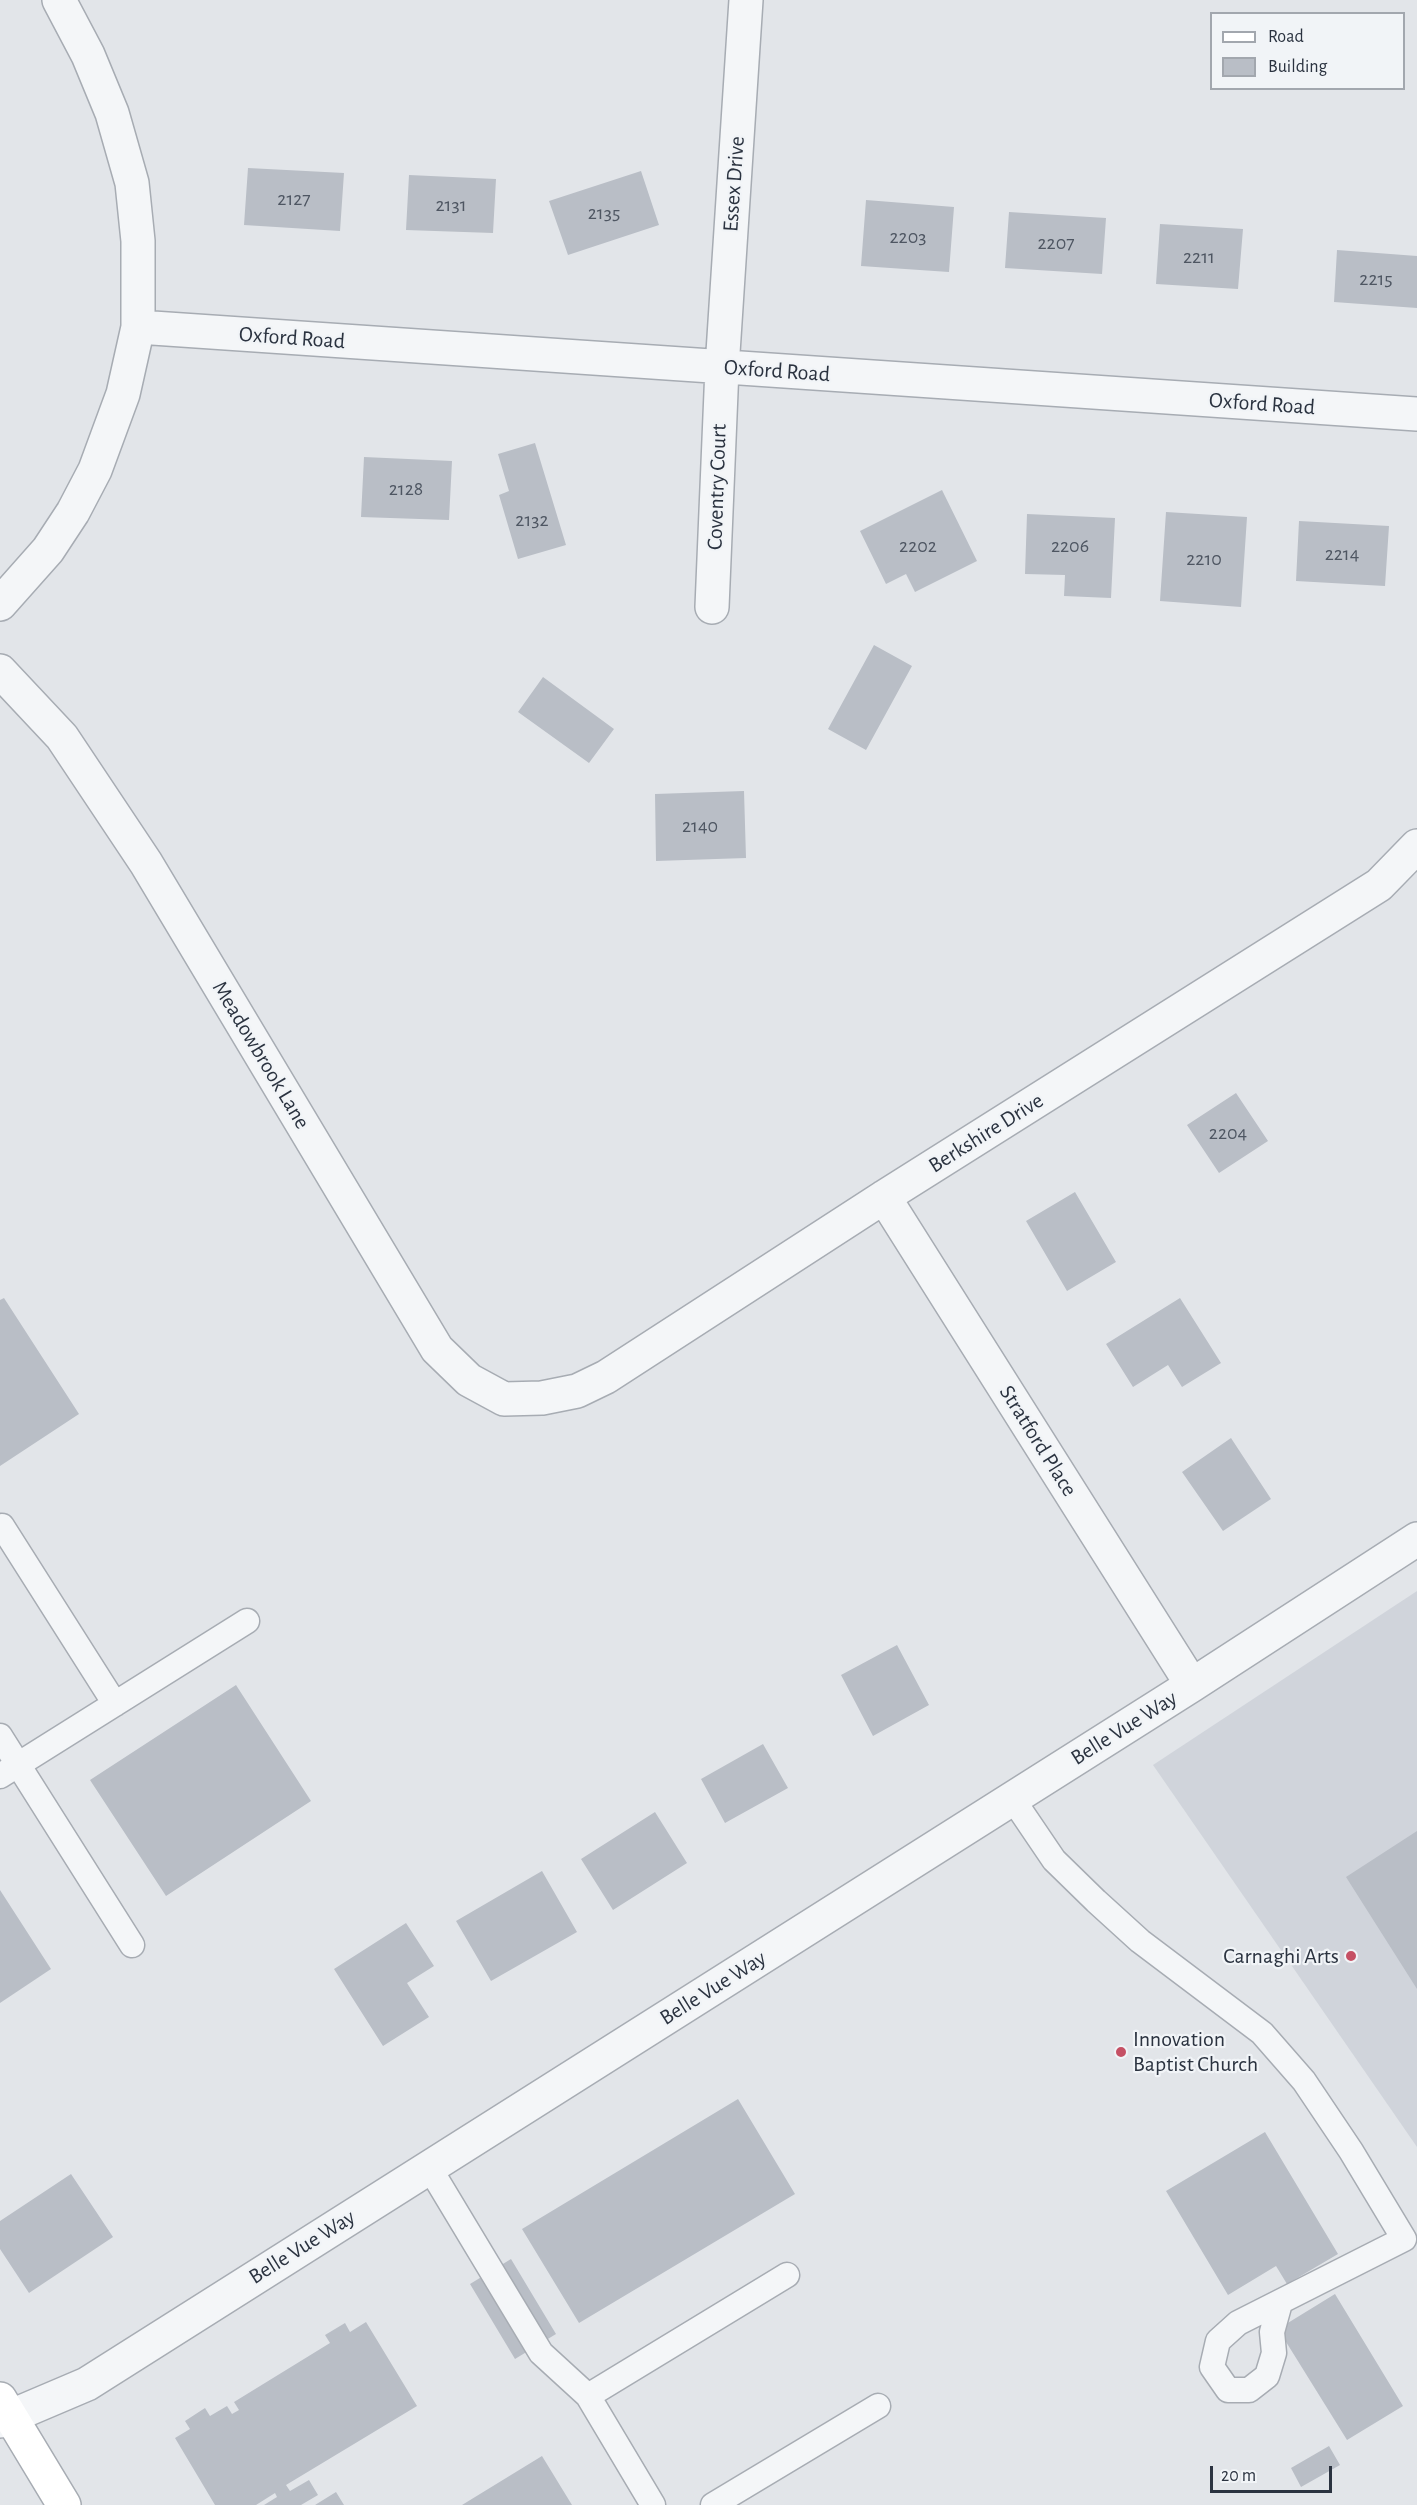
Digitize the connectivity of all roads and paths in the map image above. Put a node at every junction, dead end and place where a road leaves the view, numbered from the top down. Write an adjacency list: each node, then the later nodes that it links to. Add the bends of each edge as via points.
1 (59, 0): 3 (street, via 112,112 132,183 138,241)
2 (746, 0): 4 (street, Essex Drive)
3 (138, 327): 4 (street, Oxford Road); 6 (street, via 123,394 95,470 48,550)
4 (722, 368): 5 (street, Oxford Road); 7 (street, Coventry Court)
5 (1417, 414)
6 (0, 604)
7 (712, 607)
8 (0, 670): 11 (street, Meadowbrook Lane, via 62,737 146,863 436,1349 469,1380 504,1399)
9 (1417, 846): 10 (street, Berkshire Drive, via 1379,885)
10 (884, 1197): 11 (street, Berkshire Drive, via 606,1377 577,1391); 15 (street, Stratford Place)
11 (542, 1398)
12 (2, 1526): 16 (lane)
13 (1417, 1539): 15 (street, Belle Vue Way)
14 (247, 1621): 16 (lane)
15 (1192, 1685): 19 (street, Belle Vue Way)
16 (114, 1704): 18 (lane)
17 (0, 1736): 18 (lane)
18 (9, 1771): 20 (lane)
19 (1012, 1798): 21 (street, Belle Vue Way); 23 (lane, via 1054,1860 1096,1901 1140,1941 1262,2033 1304,2080 1404,2239)
20 (132, 1945)
21 (429, 2167): 24 (lane, via 541,2353); 26 (street, Belle Vue Way, via 87,2384)
22 (787, 2275): 24 (lane)
23 (1280, 2303)
24 (588, 2396): 28 (lane)
25 (878, 2406): 29 (lane)
26 (3, 2412): 27 (street)
27 (64, 2505)
28 (653, 2505)
29 (713, 2505)

